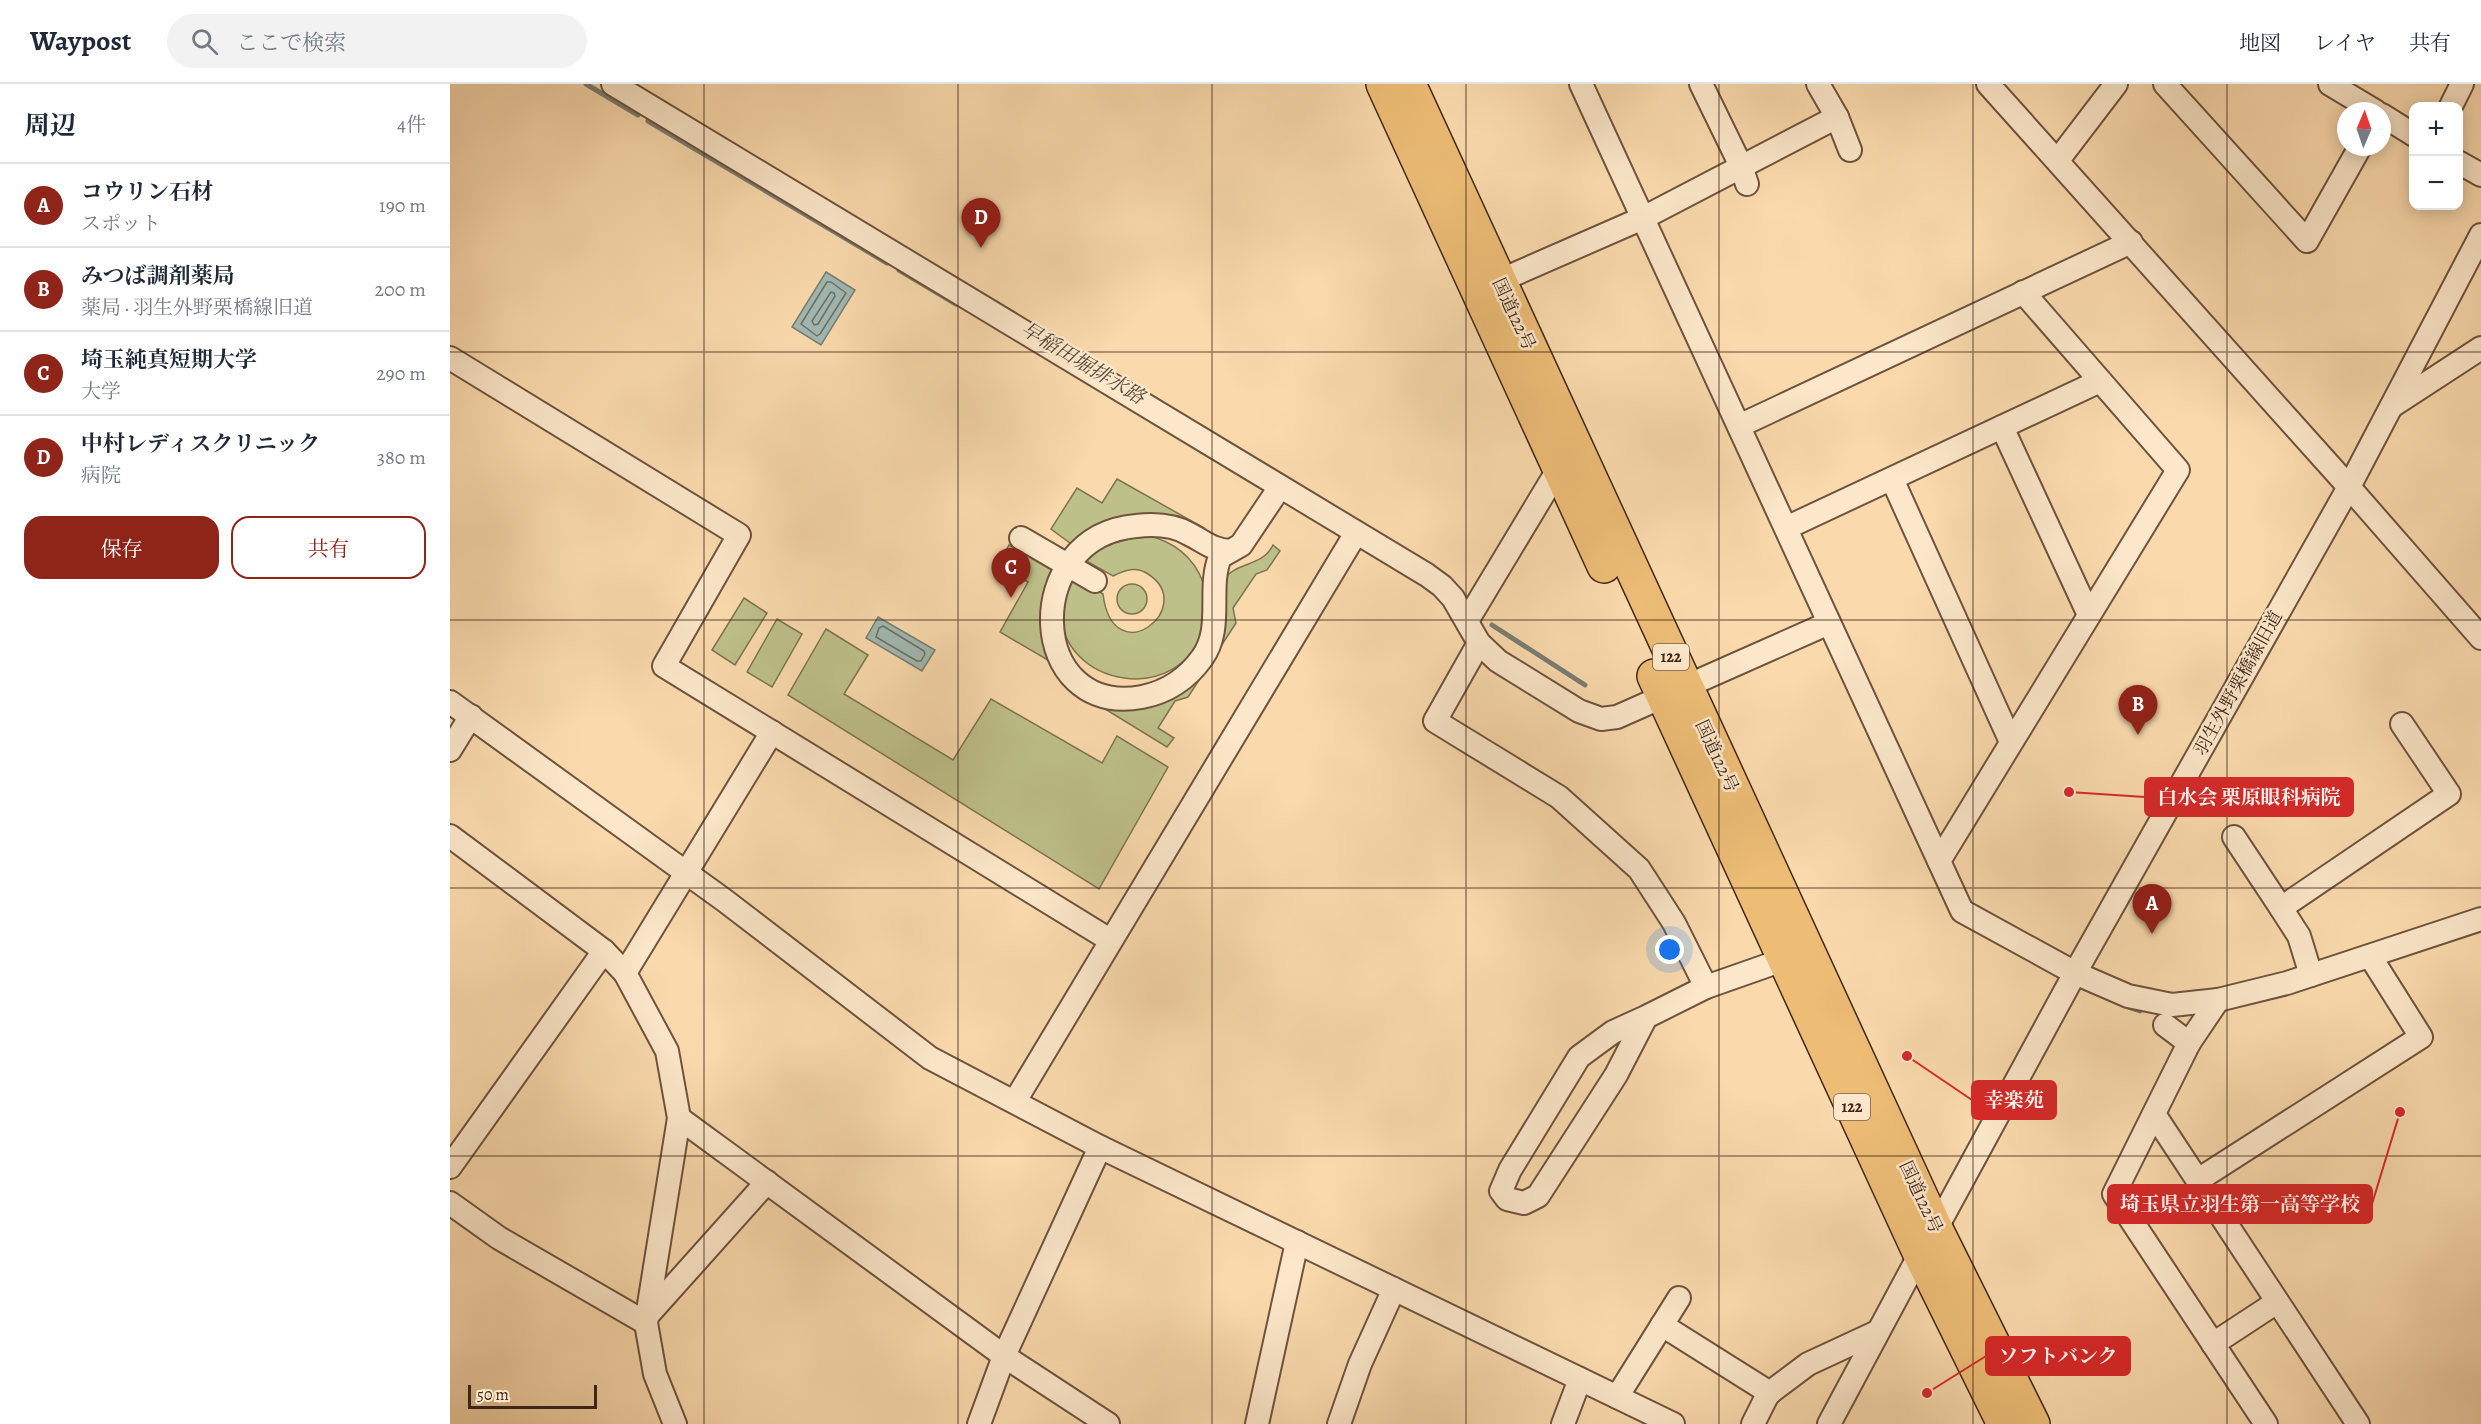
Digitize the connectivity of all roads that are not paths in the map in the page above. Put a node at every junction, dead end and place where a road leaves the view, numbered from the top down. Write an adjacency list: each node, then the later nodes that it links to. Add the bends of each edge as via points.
1 (613, 84): 36 (street)
2 (1383, 84): 34 (highway, 国道122号 / 122)
3 (1409, 84): 26 (highway, 国道122号 / 122)
4 (1581, 84): 23 (street)
5 (1701, 84): 21 (street)
6 (1818, 84): 14 (street)
7 (1988, 84): 19 (street)
8 (2116, 84): 19 (street)
9 (2165, 84): 18 (street, via 2307,241)
10 (2330, 84): 12 (street)
11 (2462, 84): 13 (street)
12 (2360, 102)
13 (2453, 102)
14 (1837, 117): 17 (street); 21 (street)
15 (2391, 121): 16 (street)
16 (2409, 132)
17 (1850, 150)
18 (2355, 156)
19 (2058, 160): 25 (street)
20 (2463, 165): 22 (street)
21 (1744, 175): 23 (street)
22 (2481, 175)
23 (1643, 218): 26 (street); 32 (street)
24 (2481, 235): 31 (street, 羽生外野栗橋線旧道)
25 (2131, 242): 27 (street); 37 (street)
26 (1499, 281): 49 (highway, 国道122号 / 122)
27 (2023, 292): 30 (street); 32 (street)
28 (2481, 348): 31 (street)
29 (450, 358): 53 (street, via 739,535 664,666)
30 (2100, 381): 33 (street); 44 (street, via 2178,470)
31 (2389, 408): 37 (street, 羽生外野栗橋線旧道)
32 (1739, 426): 38 (street)
33 (2002, 427): 35 (street); 44 (street)
34 (1559, 468): 45 (street); 49 (highway, 国道122号 / 122)
35 (1892, 479): 38 (street); 54 (street)
36 (1280, 487): 39 (street); 41 (street, via 1241,545)
37 (2349, 487): 47 (street); 67 (street, 羽生外野栗橋線旧道)
38 (1786, 528): 46 (street)
39 (1356, 533): 45 (street, via 1442,586); 62 (street)
40 (1021, 538): 42 (street)
41 (1230, 551): 42 (street, via 1215,550 1172,527 1136,526 1102,535); 42 (street, via 1220,557 1218,564 1215,619 1203,656 1178,683 1134,698 1093,692 1076,680 1057,654 1050,614 1054,594)
42 (1068, 564): 43 (street)
43 (1095, 581)
44 (2089, 615): 54 (street)
45 (1467, 621): 48 (street)
46 (1829, 623): 49 (street); 58 (street)
47 (2481, 638)
48 (1479, 643): 49 (street, via 1508,668 1579,711 1600,719 1617,717); 69 (street, via 1435,721 1559,797 1639,869 1674,923)
49 (1675, 692): 65 (highway, 国道122号 / 122); 83 (highway, 国道122号 / 122)
50 (450, 702): 51 (street)
51 (471, 716): 55 (street); 59 (street)
52 (2402, 724): 60 (street, via 2449,794)
53 (772, 732): 59 (street); 62 (street)
54 (2011, 742): 58 (street)
55 (450, 750)
56 (450, 836): 63 (street)
57 (2234, 837): 60 (street)
58 (1939, 861): 67 (street, via 1962,911)
59 (687, 873): 66 (street); 74 (street, via 930,1058)
60 (2281, 908): 68 (street, via 2299,936)
61 (2481, 919): 64 (street)
62 (1110, 940): 74 (street)
63 (604, 951): 66 (street); 78 (street)
64 (2370, 956): 68 (street); 79 (street, via 2421,1037)
65 (1783, 960): 69 (street); 83 (highway, 国道122号 / 122)
66 (625, 973): 76 (street, via 667,1051)
67 (2075, 974): 70 (street, via 2128,996 2172,1005); 83 (street, 羽生外野栗橋線旧道)
68 (2310, 975): 70 (street)
69 (1706, 987): 71 (street)
70 (2218, 1000): 73 (street)
71 (1646, 1017): 71 (street, via 1616,1075 1538,1196 1524,1203 1508,1199 1501,1191 1510,1170 1579,1057 1613,1032)
72 (2165, 1025): 73 (street)
73 (2188, 1043): 75 (street)
74 (1015, 1101): 77 (street)
75 (2154, 1114): 79 (street); 90 (street, via 2114,1194)
76 (679, 1118): 80 (street); 87 (street)
77 (1100, 1147): 82 (street); 91 (street)
78 (450, 1167)
79 (2198, 1180): 86 (street)
80 (767, 1182): 87 (street); 91 (street)
81 (450, 1203): 87 (street, via 499,1238)
82 (1297, 1242): 84 (street); 98 (street)
83 (1928, 1242): 89 (street, 羽生外野栗橋線旧道); 104 (highway, 国道122号 / 122); 105 (highway, 国道122号 / 122)
84 (1394, 1289): 92 (street); 99 (street, via 1360,1364)
85 (1679, 1298): 88 (street)
86 (2277, 1302): 90 (street); 107 (street)
87 (646, 1319): 95 (street, via 655,1374)
88 (1662, 1325): 93 (street); 94 (street)
89 (1877, 1332): 93 (street, via 1808,1364); 103 (street, 羽生外野栗橋線旧道)
90 (2212, 1344): 106 (street)
91 (1004, 1356): 96 (street); 97 (street)
92 (1580, 1379): 94 (street); 100 (street)
93 (1770, 1393): 102 (street)
94 (1617, 1397): 101 (street)
95 (675, 1424)
96 (979, 1424)
97 (1107, 1424)
98 (1257, 1424)
99 (1340, 1424)
100 (1563, 1424)
101 (1673, 1424)
102 (1753, 1424)
103 (1829, 1424)
104 (2004, 1424)
105 (2033, 1424)
106 (2266, 1424)
107 (2358, 1424)

